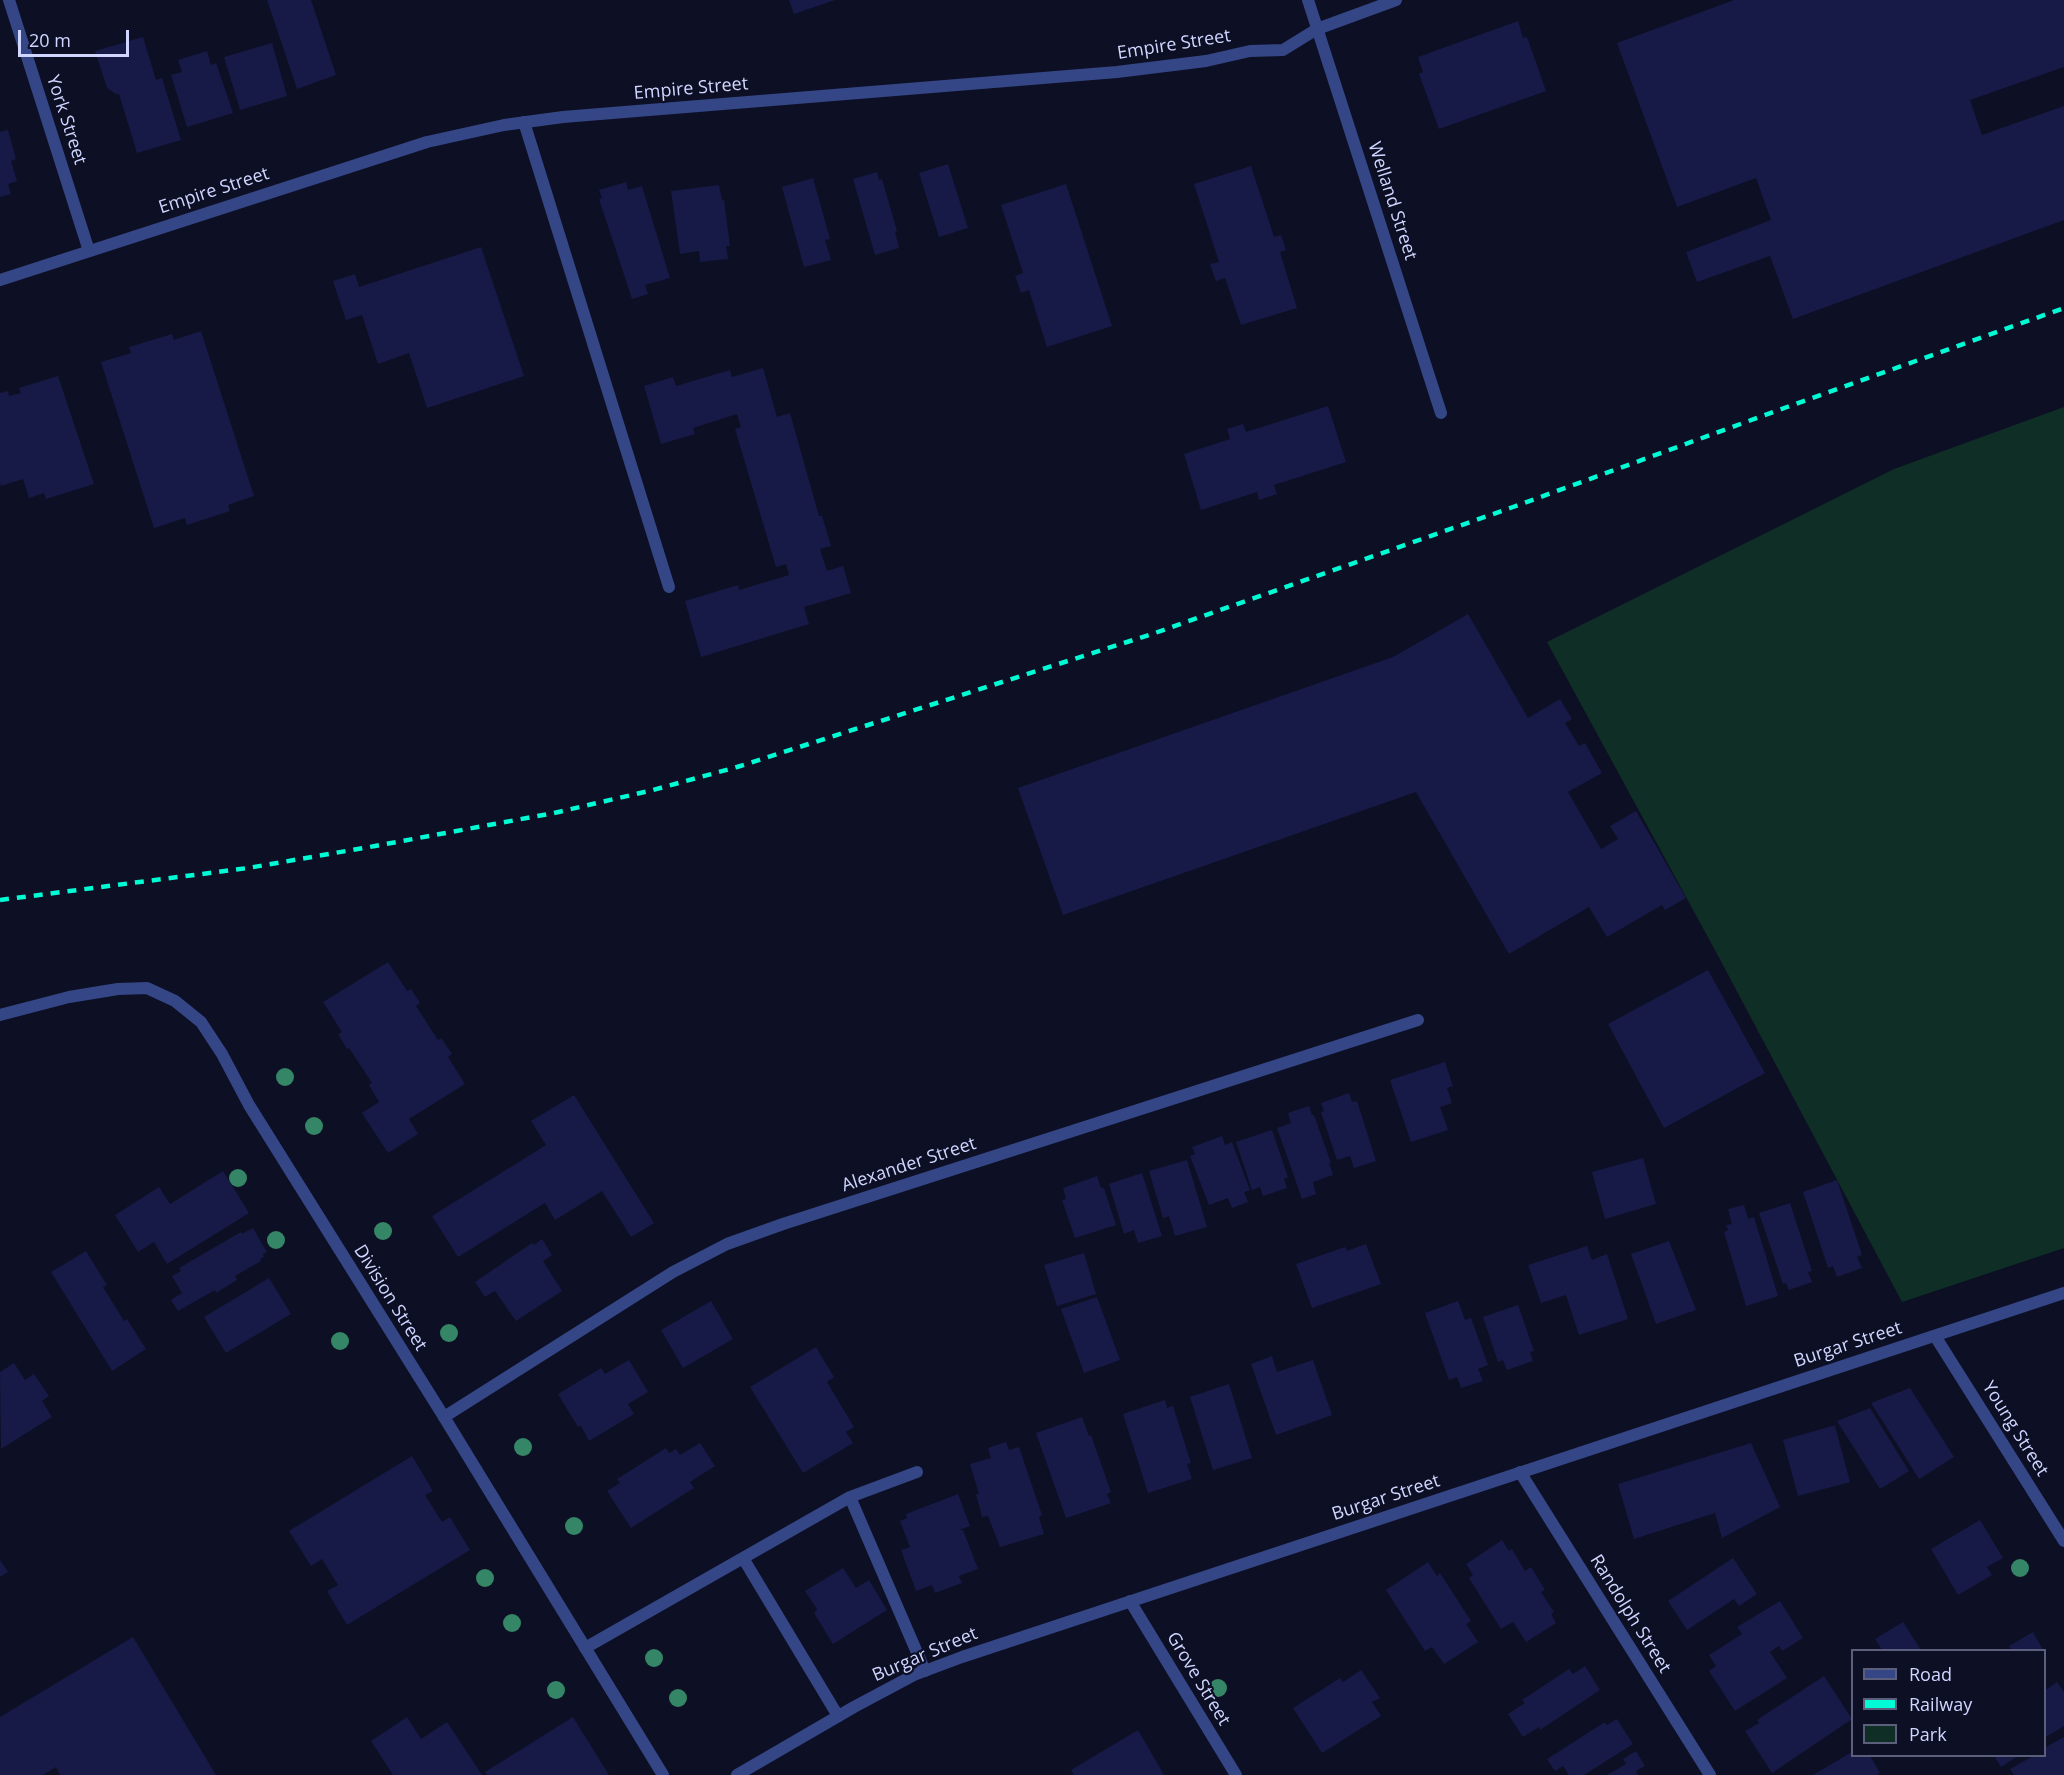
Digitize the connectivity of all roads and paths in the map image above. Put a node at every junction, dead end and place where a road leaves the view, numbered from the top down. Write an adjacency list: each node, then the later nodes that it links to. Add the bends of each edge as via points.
1 (9, 0): 6 (street, York Street)
2 (1308, 0): 4 (street, Welland Street)
3 (1396, 0): 4 (street, Empire Street)
4 (1317, 29): 5 (street, Empire Street, via 1283,50 1250,51 1158,67); 8 (street, Welland Street)
5 (524, 122): 6 (street, Empire Street, via 427,142); 9 (street)
6 (89, 251): 7 (street, Empire Street)
7 (0, 280)
8 (1441, 413)
9 (669, 587)
10 (0, 1015): 14 (street, Division Street, via 69,997 147,988 175,1001 201,1022)
11 (1418, 1020): 14 (street, Alexander Street, via 727,1244 673,1272)
12 (2064, 1293): 13 (street, Burgar Street)
13 (1935, 1336): 16 (street, Burgar Street); 18 (street, Young Street)
14 (444, 1417): 21 (street, Division Street)
15 (917, 1472): 17 (street)
16 (1520, 1472): 20 (street, Burgar Street); 27 (street, Randolph Street)
17 (850, 1497): 19 (street); 22 (street)
18 (2064, 1541)
19 (743, 1558): 21 (street); 23 (street)
20 (1130, 1601): 22 (street, Burgar Street); 26 (street, Grove Street)
21 (585, 1648): 24 (street, Division Street)
22 (925, 1671): 23 (street, Burgar Street)
23 (838, 1716): 25 (street, Burgar Street)
24 (663, 1775)
25 (737, 1775)
26 (1236, 1775)
27 (1710, 1775)

